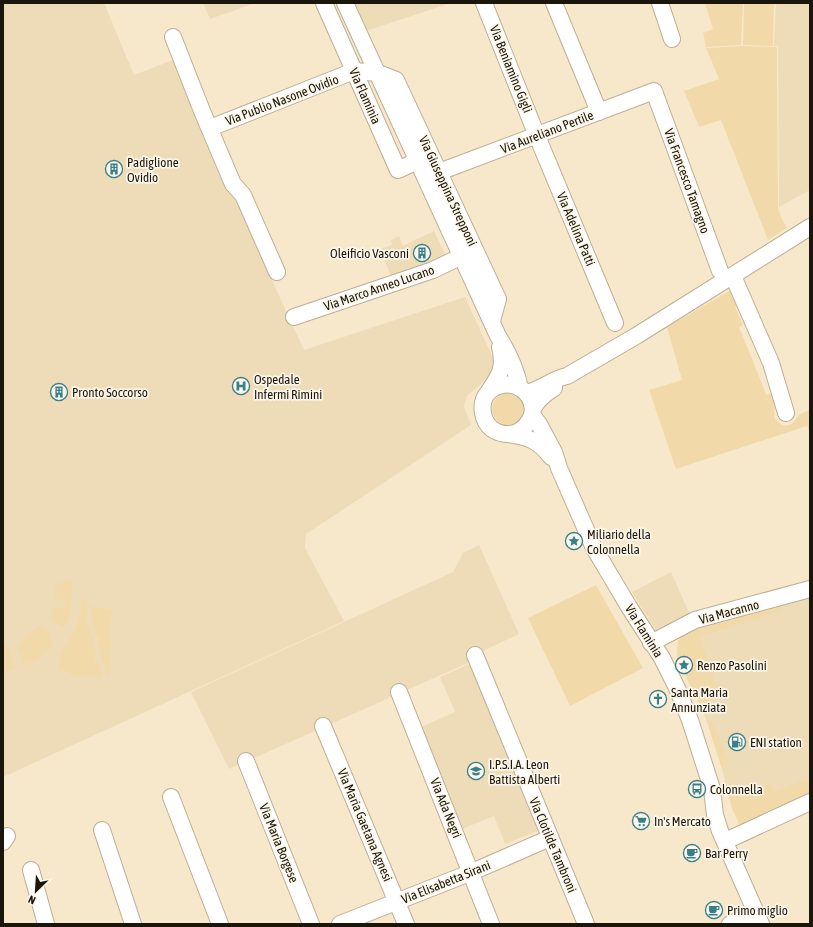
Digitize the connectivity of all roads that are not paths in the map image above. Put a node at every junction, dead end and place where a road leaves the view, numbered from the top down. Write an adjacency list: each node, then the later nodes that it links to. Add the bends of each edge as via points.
1 (324, 3): 8 (street, Via Flaminia)
2 (345, 3): 9 (street, Via Flaminia)
3 (484, 3): 13 (street, Via Beniamino Gigli)
4 (554, 3): 11 (street)
5 (660, 3): 7 (street)
6 (173, 37): 12 (street, Via Publio Nasone Ovidio)
7 (672, 39)
8 (354, 71): 9 (street, Via Publio Nasone Ovidio); 12 (street, Via Publio Nasone Ovidio); 14 (street, Via Flaminia, via 398,170)
9 (378, 73): 14 (street, Via Flaminia); 15 (street, Via Giuseppina Strepponi, via 396,80)
10 (654, 91): 11 (street, Via Aureliano Pertile); 19 (street, Via Francesco Tamagno)
11 (599, 112): 13 (street, Via Aureliano Pertile)
12 (210, 128): 18 (street, Via Publio Nasone Ovidio, via 233,184 243,195)
13 (537, 136): 15 (street, Via Aureliano Pertile); 22 (street, Via Adelina Patti)
14 (418, 161): 17 (street, Via Flaminia)
15 (439, 172): 21 (street, Via Giuseppina Strepponi, via 498,299)
16 (810, 227): 19 (street)
17 (462, 256): 20 (street, Via Marco Anneo Lucano, via 433,270); 21 (street, Via Flaminia)
18 (277, 272)
19 (726, 273): 24 (street, via 636,336); 28 (street, Via Francesco Tamagno, via 771,364)
20 (294, 317)
21 (492, 321): 23 (street, Via Flaminia)
22 (615, 323)
23 (498, 336): 25 (street, Via Flaminia); 26 (street, Via Flaminia, via 503,358 502,367)
24 (567, 376): 25 (street, via 558,378 542,388); 27 (street, via 562,383 547,392)
25 (524, 390): 26 (street, via 508,384); 27 (street, via 530,398)
26 (490, 391): 29 (street, via 483,404 485,421 496,431)
27 (532, 412): 29 (street, via 526,426); 30 (street, Via Flaminia, via 554,452)
28 (786, 413)
29 (508, 434): 30 (street, Via Flaminia, via 525,436 535,441 544,448)
30 (559, 468): 32 (street, Via Flaminia, via 594,548)
31 (810, 589): 32 (street, Via Macanno, via 695,620)
32 (651, 643): 38 (street, Via Flaminia, via 662,658 690,720)
33 (475, 655): 41 (street, Via Clotilde Tambroni)
34 (399, 692): 44 (street, Via Ada Negri)
35 (323, 726): 45 (street, Via Maria Gaetana Agnesi)
36 (246, 761): 50 (street, Via Maria Borgese)
37 (171, 797): 49 (street)
38 (714, 801): 42 (street, Via Flaminia); 46 (street, Via Flaminia, via 715,815 723,838)
39 (810, 802): 42 (street)
40 (102, 830): 48 (street)
41 (550, 838): 44 (street, Via Elisabetta Sirani); 54 (street, Via Clotilde Tambroni)
42 (732, 838): 56 (street, Via Flaminia)
43 (31, 870): 47 (street)
44 (472, 872): 45 (street, Via Elisabetta Sirani); 53 (street, Via Ada Negri)
45 (397, 902): 51 (street, Via Elisabetta Sirani); 52 (street, Via Maria Gaetana Agnesi)
46 (759, 919): 55 (street)
47 (46, 924)
48 (134, 924)
49 (220, 924)
50 (311, 924)
51 (340, 924)
52 (406, 924)
53 (491, 924)
54 (586, 924)
55 (730, 924)
56 (769, 924)

